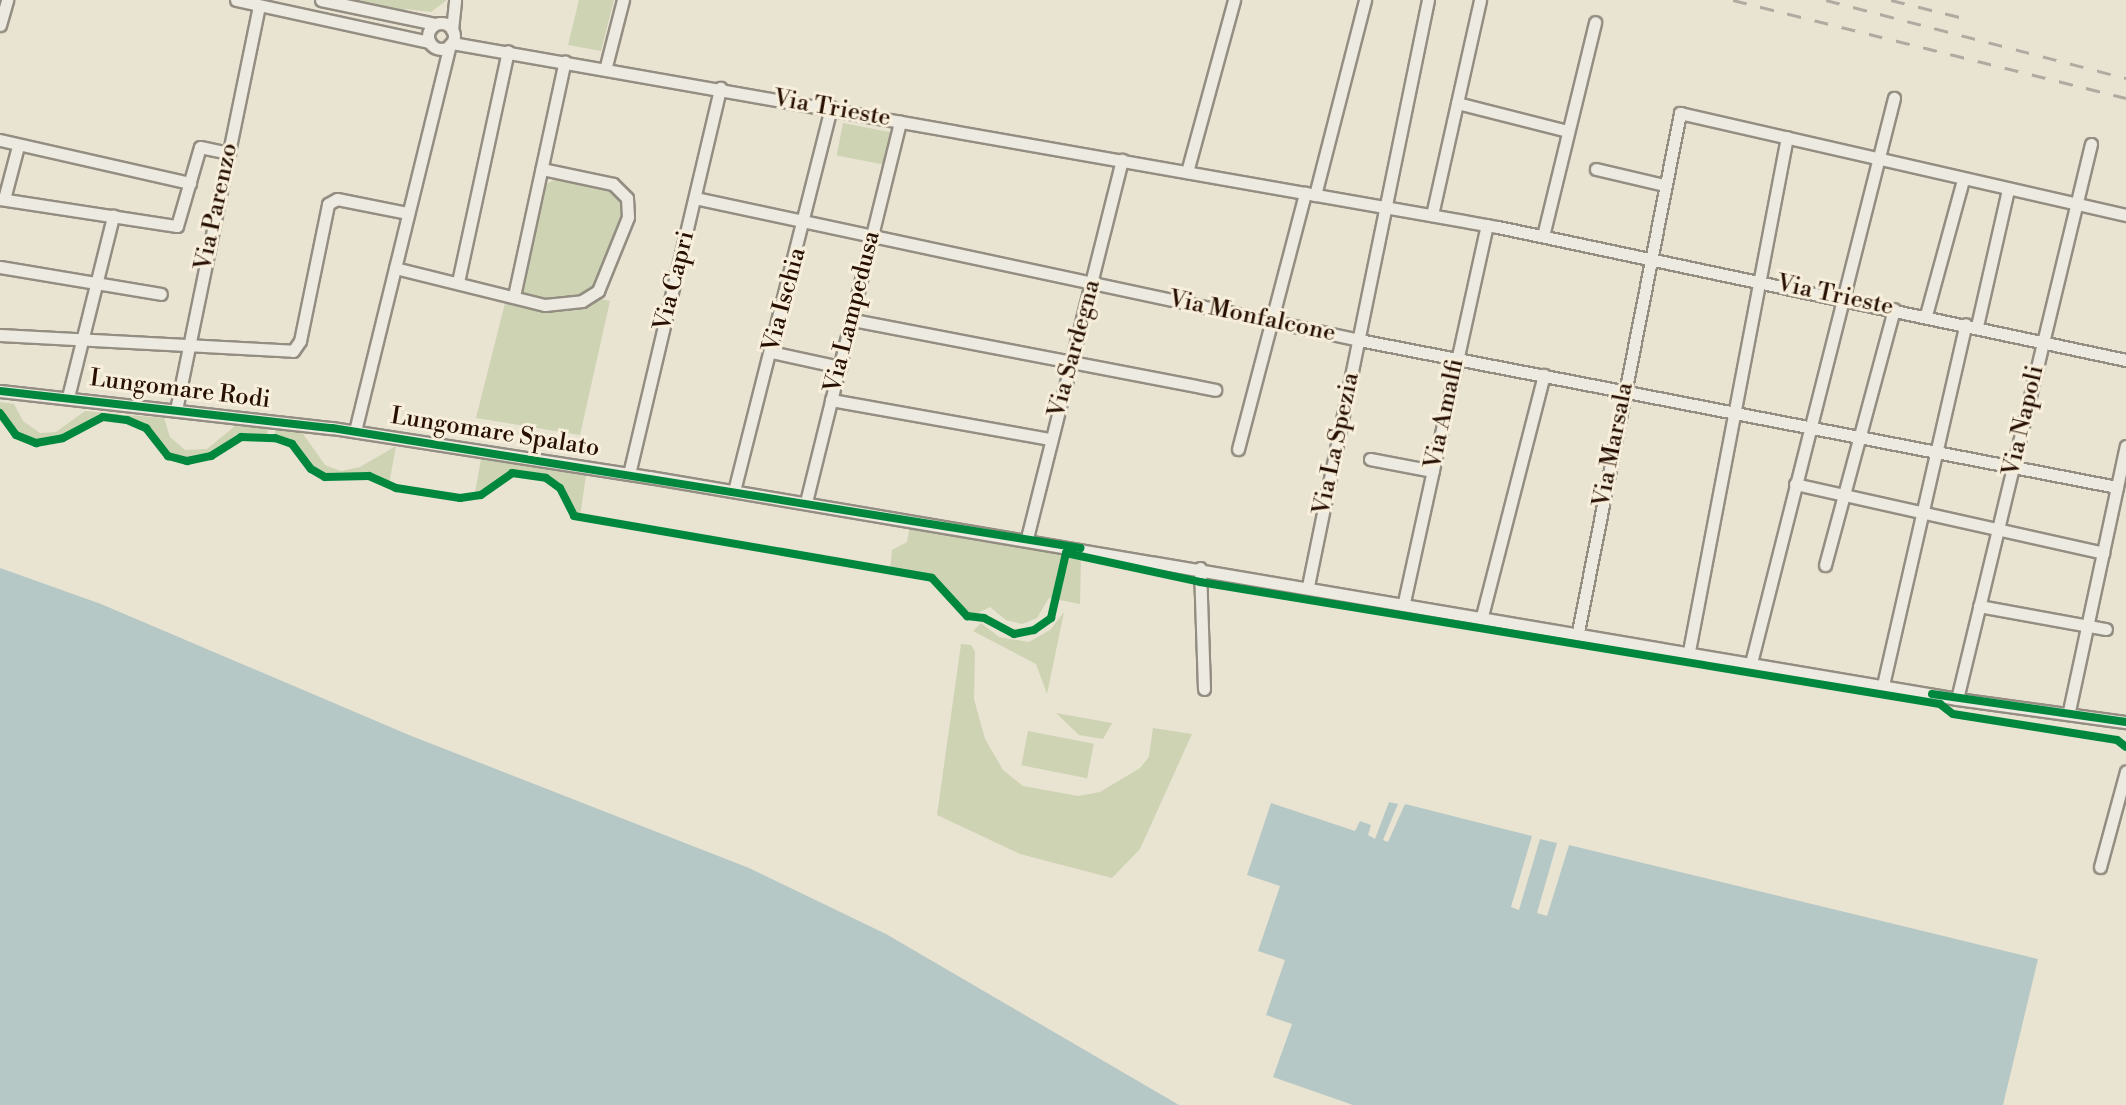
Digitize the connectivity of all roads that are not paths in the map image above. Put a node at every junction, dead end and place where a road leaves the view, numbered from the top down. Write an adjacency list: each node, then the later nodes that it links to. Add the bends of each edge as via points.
1 (236, 0): 10 (street)
2 (321, 0): 12 (street, Via Trieste)
3 (455, 0): 12 (street); 14 (street)
4 (623, 0): 18 (street)
5 (1234, 0): 35 (street)
6 (1365, 0): 40 (street)
7 (1428, 0): 44 (street, Via La Spezia)
8 (1480, 0): 22 (street)
9 (4, 3): 13 (street)
10 (259, 5): 15 (street); 30 (street, Via Parenzo)
11 (1595, 22): 25 (street)
12 (438, 23): 14 (street, Via Trieste); 15 (street)
13 (0, 25)
14 (452, 38): 15 (street); 16 (street, Via Trieste); 19 (street)
15 (431, 44): 19 (street)
16 (508, 51): 17 (street, Via Trieste); 58 (street)
17 (565, 61): 18 (street, Via Trieste); 33 (street)
18 (606, 66): 20 (street, Via Trieste)
19 (442, 67): 45 (street)
20 (720, 88): 23 (street, Via Trieste); 41 (street, Via Capri)
21 (1894, 98): 31 (street)
22 (1457, 103): 25 (street); 46 (street)
23 (831, 107): 24 (street, Via Trieste); 49 (street, Via Ischia)
24 (900, 121): 32 (street, Via Trieste); 52 (street, Via Lampedusa)
25 (1568, 131): 51 (street)
26 (1787, 137): 31 (street); 38 (street, Via Marsala, via 1680,113); 56 (street)
27 (0, 140): 29 (street)
28 (2091, 144): 43 (street, Via Napoli)
29 (18, 146): 37 (street); 42 (street)
30 (229, 153): 37 (street, via 200,147); 72 (street, Via Parenzo)
31 (1879, 159): 36 (street); 62 (street)
32 (1122, 160): 35 (street, Via Trieste); 59 (street, Via Sardegna)
33 (542, 169): 61 (street); 61 (street, via 613,184 627,198 628,217 598,291 582,301 545,305)
34 (1596, 169): 38 (street)
35 (1187, 172): 40 (street, Via Trieste)
36 (1963, 180): 39 (street); 64 (street)
37 (190, 183): 48 (street, via 179,223)
38 (1664, 185): 53 (street, Via Marsala)
39 (2008, 190): 43 (street); 67 (street)
40 (1310, 194): 44 (street, Via Trieste); 66 (street)
41 (695, 198): 49 (street, Via Monfalcone); 96 (street, Via Capri)
42 (2, 199): 48 (street)
43 (2077, 204): 47 (street); 71 (street, Via Napoli)
44 (1386, 207): 46 (street, Via Trieste); 70 (street, Via La Spezia)
45 (407, 213): 55 (street); 72 (street, via 337,199 328,204 300,341 293,351)
46 (1432, 215): 50 (street, Via Trieste)
47 (2126, 215)
48 (113, 216): 57 (street)
49 (805, 223): 52 (street, Via Monfalcone); 73 (street, Via Ischia)
50 (1487, 225): 51 (street, Via Trieste); 74 (street, Via Amalfi)
51 (1543, 236): 53 (street, Via Trieste)
52 (872, 237): 59 (street, Via Monfalcone); 65 (street, Via Lampedusa)
53 (1649, 258): 56 (street, Via Trieste); 81 (street, Via Marsala)
54 (0, 267): 57 (street)
55 (395, 268): 58 (street); 87 (street)
56 (1760, 279): 62 (street, Via Trieste); 85 (street)
57 (96, 282): 60 (street); 69 (street)
58 (458, 282): 61 (street)
59 (1092, 283): 66 (street, Via Monfalcone); 76 (street, Via Sardegna)
60 (161, 294)
61 (514, 296)
62 (1844, 298): 63 (street, Via Trieste); 86 (street)
63 (1894, 309): 64 (street, Via Trieste); 88 (street)
64 (1926, 315): 67 (street, Via Trieste)
65 (853, 320): 76 (street); 77 (street, Via Lampedusa)
66 (1272, 322): 70 (street, Via Monfalcone); 91 (street)
67 (1971, 325): 71 (street, Via Trieste); 92 (street)
68 (0, 335): 69 (street)
69 (82, 339): 72 (street); 82 (street)
70 (1359, 340): 74 (street, Via Monfalcone); 108 (street, Via La Spezia)
71 (2043, 340): 75 (street, Via Trieste); 94 (street, Via Napoli)
72 (187, 346): 84 (street, Via Parenzo)
73 (771, 352): 77 (street); 99 (street, Via Ischia)
74 (1458, 358): 78 (street, Via Monfalcone); 95 (street, Via Amalfi)
75 (2126, 360)
76 (1073, 361): 79 (street); 89 (street, Via Sardegna)
77 (840, 367): 83 (street, Via Lampedusa)
78 (1544, 375): 81 (street, Via Monfalcone); 111 (street)
79 (1215, 390)
80 (0, 391): 82 (street, Lungomare Rodi)
81 (1624, 392): 85 (street, Via Monfalcone); 114 (street, Via Marsala)
82 (68, 397): 84 (street, Lungomare Rodi)
83 (831, 400): 89 (street); 101 (street, Via Lampedusa)
84 (176, 410): 87 (street, Lungomare Rodi)
85 (1736, 412): 86 (street, Via Monfalcone); 115 (street)
86 (1810, 427): 88 (street, Via Monfalcone); 97 (street)
87 (355, 431): 96 (street, Lungomare Spalato)
88 (1859, 438): 92 (street, Via Monfalcone); 100 (street)
89 (1051, 439): 104 (street, Via Sardegna)
90 (2126, 446): 98 (street)
91 (1238, 449)
92 (1935, 453): 94 (street, Via Monfalcone); 102 (street)
93 (1370, 459): 95 (street)
94 (2013, 468): 98 (street, Via Monfalcone); 103 (street, Via Napoli)
95 (1433, 471): 109 (street, Via Amalfi)
96 (629, 474): 99 (street, Lungomare Spalato)
97 (1795, 484): 100 (street); 116 (street)
98 (2117, 487): 105 (street)
99 (734, 491): 101 (street, Lungomare Spalato)
100 (1843, 496): 102 (street); 106 (street)
101 (806, 502): 104 (street, Lungomare Spalato)
102 (1922, 513): 103 (street); 117 (street)
103 (1997, 530): 105 (street); 110 (street, Via Napoli)
104 (1027, 538): 107 (street, Lungomare Spalato)
105 (2103, 553): 112 (street)
106 (1825, 565)
107 (1200, 568): 108 (street, Lungomare Spalato); 118 (street)
108 (1308, 586): 109 (street, Lungomare Spalato)
109 (1404, 602): 111 (street, Lungomare Spalato)
110 (1979, 606): 112 (street); 119 (street, Via Napoli)
111 (1482, 616): 114 (street, Lungomare Spalato)
112 (2087, 626): 113 (street); 120 (street)
113 (2106, 629)
114 (1578, 632): 115 (street, Lungomare Spalato)
115 (1689, 651): 116 (street, Lungomare Spalato)
116 (1751, 663): 117 (street, Lungomare Spalato)
117 (1883, 685): 119 (street, Lungomare Spalato)
118 (1204, 689)
119 (1957, 699): 120 (street, Lungomare Spalato)
120 (2069, 711): 121 (street, Lungomare Spalato)
121 (2126, 722)
122 (2126, 771): 123 (street)
123 (2100, 867)

